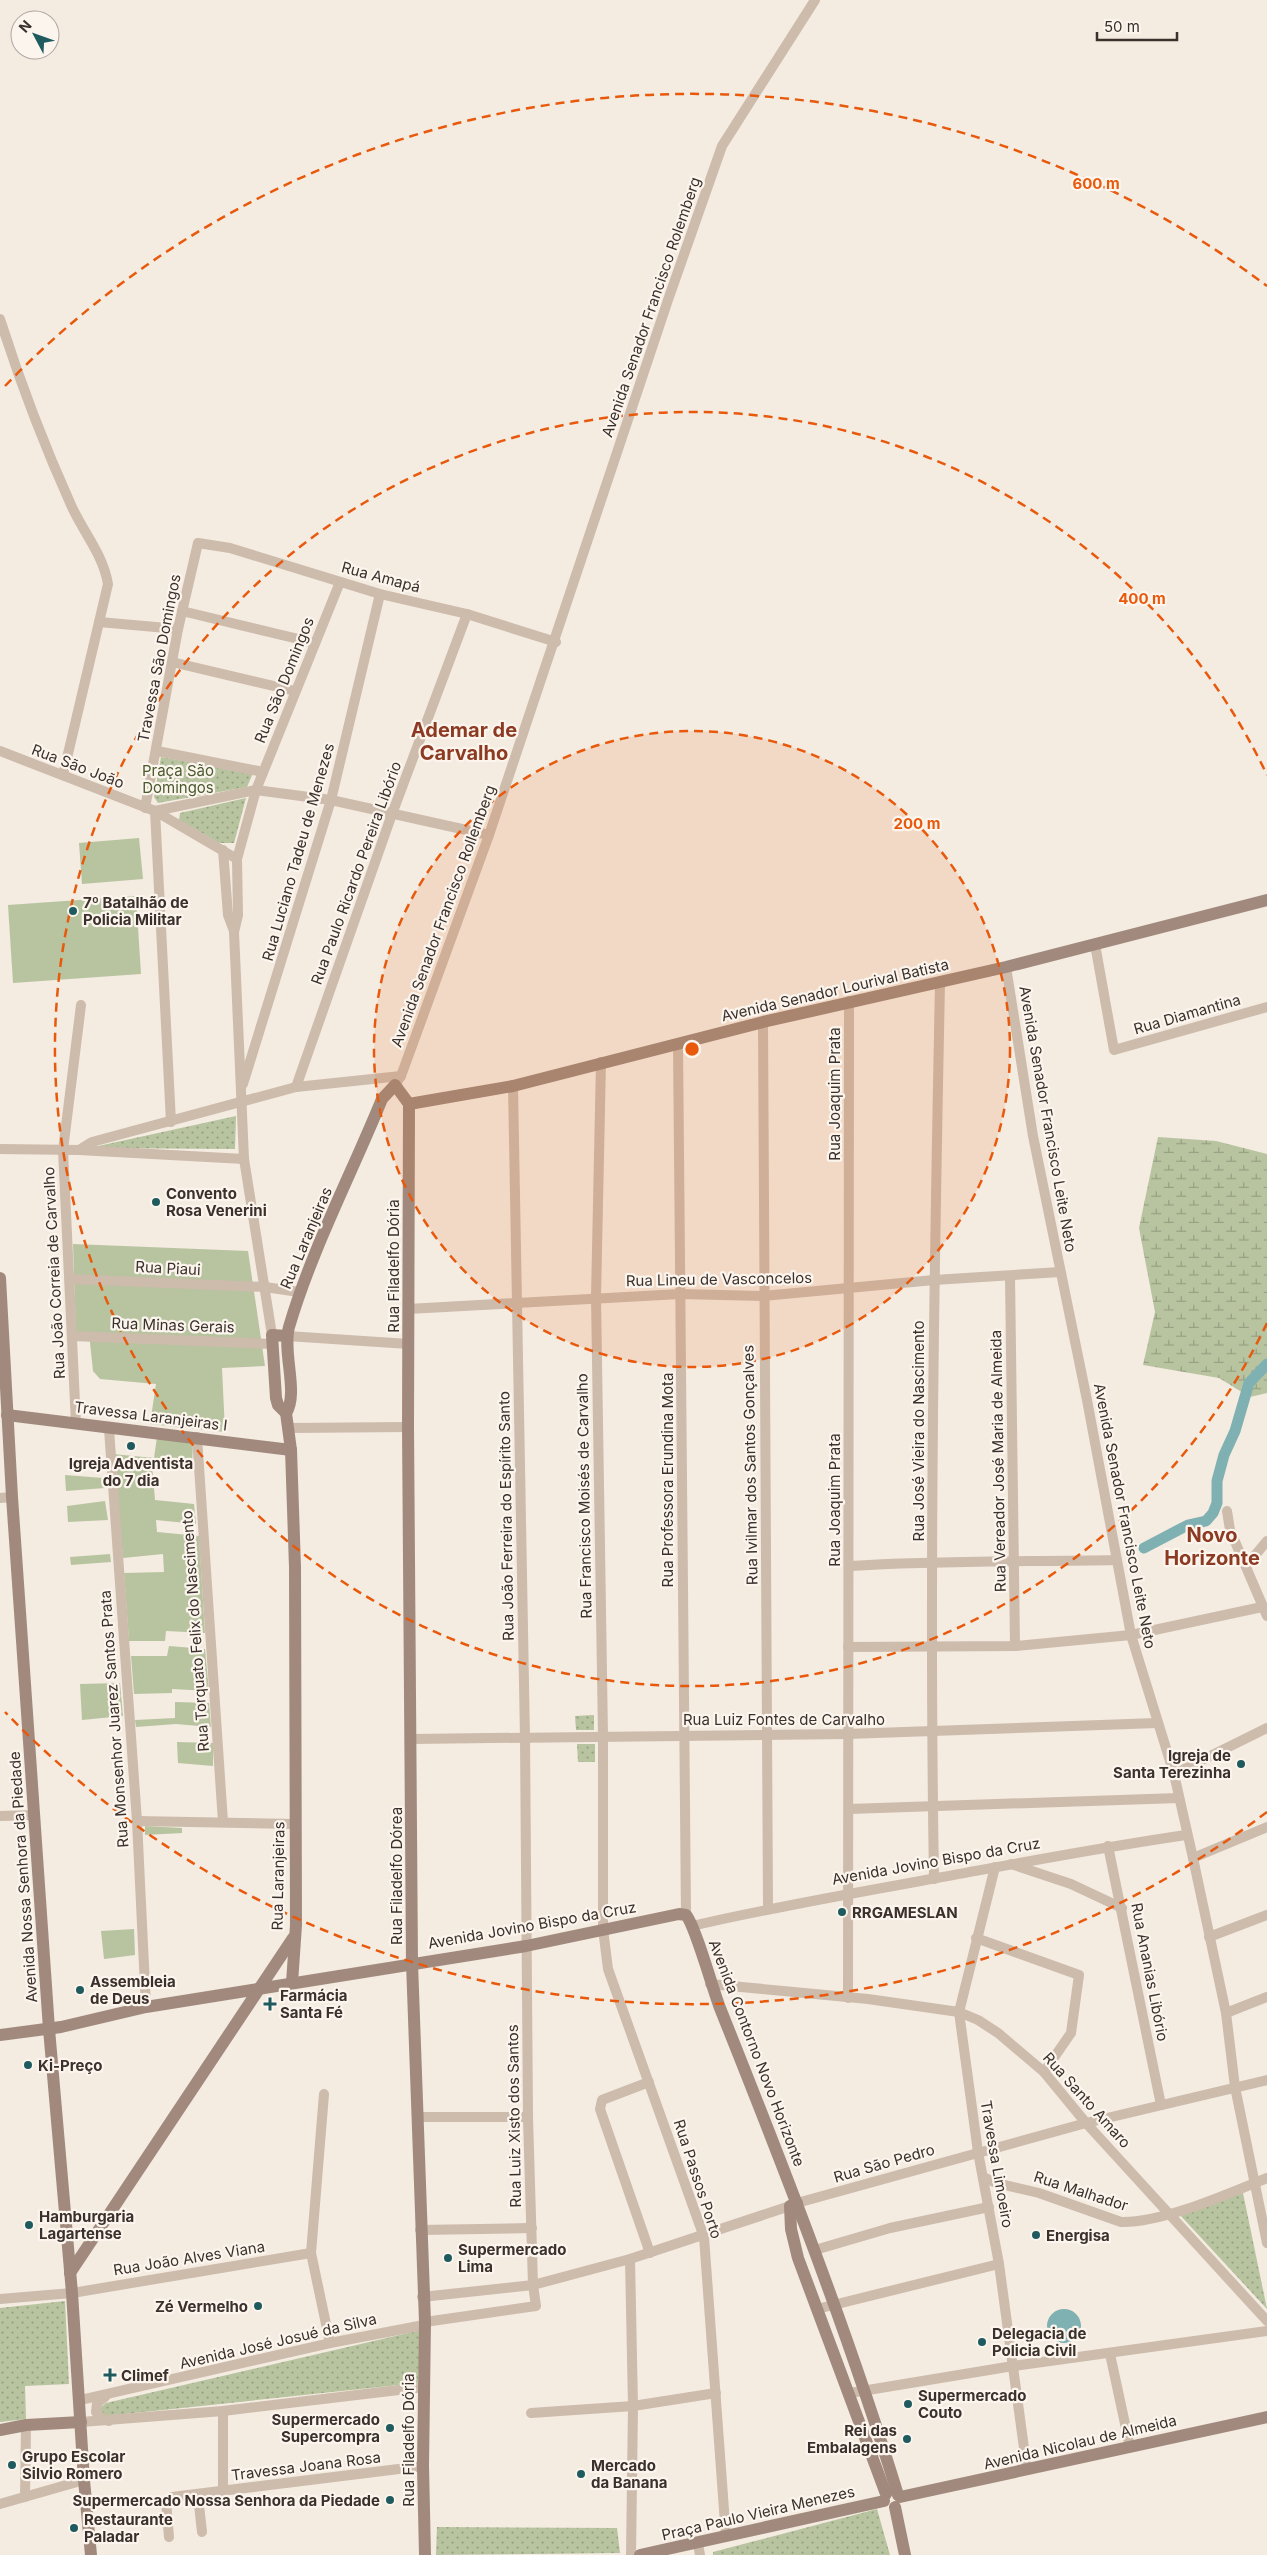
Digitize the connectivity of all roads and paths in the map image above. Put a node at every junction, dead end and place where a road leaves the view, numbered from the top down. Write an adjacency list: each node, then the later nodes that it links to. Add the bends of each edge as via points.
1 (814, 0): 10 (street, Avenida Senador Francisco Rolemberg, via 722,146)
2 (0, 320): 8 (street, via 68,498 106,570 108,584)
3 (198, 544): 4 (street, Rua Amapá, via 230,548); 6 (street, Travessa São Domingos)
4 (340, 582): 5 (street, Rua Amapá); 11 (street, Rua São Domingos)
5 (380, 594): 7 (street, Rua Amapá); 19 (street, Rua Luciano Tadeu de Menezes)
6 (182, 612): 9 (street, Travessa São Domingos); 11 (street)
7 (467, 614): 10 (street, Rua Amapá); 21 (street, Rua Paulo Ricardo Pereira Libório)
8 (99, 622): 9 (street); 17 (street)
9 (178, 629): 12 (street, Travessa São Domingos)
10 (556, 642): 22 (street, Avenida Senador Francisco Rollemberg)
11 (315, 643): 13 (street, Rua São Domingos)
12 (172, 662): 13 (street); 15 (street, Travessa São Domingos)
13 (295, 691): 16 (street, Rua São Domingos)
14 (0, 751): 17 (street, Rua São João)
15 (157, 751): 16 (street); 20 (street, Travessa São Domingos)
16 (263, 772): 18 (street, Rua São Domingos)
17 (62, 774): 20 (street, Rua São João)
18 (256, 790): 19 (street); 20 (street); 24 (street)
19 (331, 800): 21 (street); 39 (street, Rua Luciano Tadeu de Menezes)
20 (150, 810): 23 (street); 42 (street, Travessa São Domingos)
21 (392, 814): 22 (street); 38 (street, Rua Paulo Ricardo Pereira Libório)
22 (489, 835): 36 (street, Avenida Senador Francisco Rollemberg)
23 (222, 850): 24 (street); 26 (street, via 228,915)
24 (238, 858): 26 (street, via 238,915)
25 (1267, 900): 28 (street, Avenida Senador Lourival Batista)
26 (234, 932): 39 (street)
27 (1096, 950): 32 (street, Rua Diamantina, via 1114,1050)
28 (1006, 967): 29 (street, Avenida Senador Lourival Batista); 47 (street, Avenida Senador Francisco Leite Neto, via 1033,1136)
29 (940, 983): 30 (street, Avenida Senador Lourival Batista); 51 (street, Rua José Vieira do Nascimento)
30 (849, 1001): 33 (street, Avenida Senador Lourival Batista); 53 (street, Rua Joaquim Prata)
31 (81, 1006): 44 (street, Rua João Correia de Carvalho)
32 (1267, 1007)
33 (763, 1022): 34 (street, Avenida Senador Lourival Batista); 56 (street, Rua Ivilmar dos Santos Gonçalves)
34 (678, 1044): 35 (street, Avenida Senador Lourival Batista); 55 (street, Rua Professora Erundina Mota)
35 (601, 1062): 37 (street, Avenida Senador Lourival Batista); 57 (street, Rua Francisco Moisés de Carvalho)
36 (398, 1081): 38 (street); 41 (street); 54 (street, Rua Laranjeiras, via 382,1099)
37 (513, 1086): 41 (street, Avenida Senador Lourival Batista); 58 (street, Rua João Ferreira do Espírito Santo)
38 (296, 1087): 40 (street)
39 (242, 1088): 40 (street)
40 (242, 1100): 42 (street); 46 (street)
41 (409, 1104): 59 (street, Rua Filadelfo Dória)
42 (171, 1122): 45 (street, via 92,1142)
43 (0, 1149): 44 (street)
44 (63, 1150): 45 (street); 50 (street, Rua João Correia de Carvalho)
45 (79, 1150): 46 (street)
46 (244, 1158): 52 (street)
47 (1060, 1272): 48 (street, Rua Lineu de Vasconcelos); 75 (street, Avenida Senador Francisco Leite Neto, via 1088,1400)
48 (1010, 1276): 51 (street, Rua Lineu de Vasconcelos); 77 (street, Rua Vereador José Maria de Almeida)
49 (0, 1278): 65 (street, Avenida Nossa Senhora da Piedade)
50 (70, 1279): 52 (street, Rua Piaui); 60 (street, Rua João Correia de Carvalho)
51 (934, 1280): 53 (street, Rua Lineu de Vasconcelos); 76 (street, Rua José Vieira do Nascimento)
52 (265, 1288): 54 (street, Rua Piaui); 62 (street)
53 (848, 1289): 56 (street, Rua Lineu de Vasconcelos); 78 (street, Rua Joaquim Prata)
54 (299, 1292): 61 (street, Rua Laranjeiras)
55 (680, 1294): 56 (street, Rua Lineu de Vasconcelos); 57 (street, Rua Lineu de Vasconcelos); 89 (street, Rua Professora Erundina Mota)
56 (763, 1296): 88 (street, Rua Ivilmar dos Santos Gonçalves)
57 (596, 1297): 58 (street, Rua Lineu de Vasconcelos); 91 (street, Rua Francisco Moisés de Carvalho)
58 (517, 1302): 59 (street, Rua Lineu de Vasconcelos); 92 (street, Rua João Ferreira do Espírito Santo)
59 (408, 1309): 63 (street, Rua Filadelfo Dória)
60 (72, 1336): 62 (street, Rua Minas Gerais); 66 (street, Rua João Correia de Carvalho)
61 (287, 1336): 62 (street); 63 (street); 64 (street, Rua Laranjeiras, via 291,1402)
62 (272, 1340): 64 (street, Rua Laranjeiras, via 276,1398)
63 (409, 1344): 67 (street, Rua Filadelfo Dória)
64 (286, 1413): 68 (street, Rua Laranjeiras)
65 (3, 1415): 66 (street, Travessa Laranjeiras I); 72 (street, Avenida Nossa Senhora da Piedade)
66 (76, 1424): 69 (street, Travessa Laranjeiras I)
67 (408, 1427): 68 (street); 93 (street, Rua Filadelfo Dórea)
68 (288, 1428): 71 (street, Rua Laranjeiras)
69 (109, 1429): 70 (street, Travessa Laranjeiras I); 100 (street, Rua Monsenhor Juarez Santos Prata)
70 (197, 1437): 71 (street, Travessa Laranjeiras I); 101 (street, Rua Torquato Felix do Nascimento)
71 (291, 1450): 102 (street, Rua Laranjeiras)
72 (6, 1498): 98 (street, Avenida Nossa Senhora da Piedade)
73 (1227, 1511): 79 (street, via 1230,1530)
74 (1267, 1541): 79 (street)
75 (1117, 1560): 77 (street); 81 (street, Avenida Senador Francisco Leite Neto)
76 (932, 1561): 77 (street); 78 (street); 84 (street, Rua José Vieira do Nascimento)
77 (1014, 1562): 82 (street, Rua Vereador José Maria de Almeida)
78 (850, 1566): 83 (street, Rua Joaquim Prata)
79 (1247, 1566): 80 (street)
80 (1265, 1611): 81 (street)
81 (1131, 1635): 82 (street); 85 (street, Avenida Senador Francisco Leite Neto)
82 (1015, 1646): 84 (street)
83 (848, 1647): 84 (street); 90 (street, Rua Joaquim Prata)
84 (932, 1647): 87 (street, Rua José Vieira do Nascimento)
85 (1157, 1723): 87 (street, Rua Luiz Fontes de Carvalho); 94 (street, Avenida Senador Francisco Leite Neto)
86 (1267, 1728): 94 (street)
87 (931, 1732): 90 (street, Rua Luiz Fontes de Carvalho); 96 (street, Rua José Vieira do Nascimento)
88 (767, 1733): 89 (street, Rua Luiz Fontes de Carvalho); 90 (street, Rua Luiz Fontes de Carvalho); 111 (street, Rua Ivilmar dos Santos Gonçalves)
89 (684, 1734): 91 (street, Rua Luiz Fontes de Carvalho); 114 (street, Rua Professora Erundina Mota)
90 (847, 1734): 97 (street, Rua Joaquim Prata)
91 (603, 1736): 92 (street, Rua Luiz Fontes de Carvalho); 115 (street, Rua Francisco Moisés de Carvalho)
92 (525, 1738): 93 (street, Rua Luiz Fontes de Carvalho); 119 (street, Rua João Ferreira do Espírito Santo)
93 (412, 1739): 120 (street, Rua Filadelfo Dórea)
94 (1174, 1774): 95 (street, Avenida Senador Francisco Leite Neto)
95 (1179, 1798): 96 (street); 104 (street, Avenida Senador Francisco Leite Neto)
96 (933, 1806): 97 (street); 109 (street, Rua José Vieira do Nascimento)
97 (849, 1809): 110 (street, Rua Joaquim Prata)
98 (35, 1815): 99 (street); 129 (street, Avenida Nossa Senhora da Piedade)
99 (0, 1816)
100 (137, 1821): 101 (street); 126 (street, Rua Monsenhor Juarez Santos Prata)
101 (223, 1822): 102 (street)
102 (296, 1824): 116 (street, Rua Laranjeiras)
103 (1267, 1827): 106 (street)
104 (1186, 1835): 105 (street, Avenida Jovino Bispo da Cruz); 106 (street, Avenida Senador Francisco Leite Neto)
105 (1108, 1846): 107 (street, Avenida Jovino Bispo da Cruz); 112 (street, Rua Ananias Libório)
106 (1193, 1858): 117 (street, Avenida Senador Francisco Leite Neto)
107 (1010, 1864): 108 (street, Avenida Jovino Bispo da Cruz); 112 (street, via 1071,1884)
108 (995, 1867): 109 (street, Avenida Jovino Bispo da Cruz); 118 (street, Travessa Limoeiro)
109 (934, 1878): 110 (street, Avenida Jovino Bispo da Cruz)
110 (848, 1893): 111 (street, Avenida Jovino Bispo da Cruz); 125 (street, Rua Joaquim Prata)
111 (768, 1908): 114 (street, Avenida Jovino Bispo da Cruz)
112 (1122, 1908): 136 (street, Rua Ananias Libório)
113 (1267, 1915): 117 (street)
114 (689, 1921): 115 (street, Avenida Jovino Bispo da Cruz, via 679,1914); 122 (street, Avenida Contorno Novo Horizonte)
115 (603, 1930): 119 (street, Avenida Jovino Bispo da Cruz); 133 (street, Rua Passos Porto, via 608,1969)
116 (295, 1936): 121 (street); 123 (street, Rua Laranjeiras)
117 (1209, 1937): 128 (street, Avenida Senador Francisco Leite Neto)
118 (976, 1938): 127 (street, Travessa Limoeiro); 131 (street, via 1079,1975 1071,2033)
119 (526, 1946): 120 (street, Avenida Jovino Bispo da Cruz); 138 (street, Rua Luiz Xisto dos Santos)
120 (412, 1963): 121 (street, Avenida Jovino Bispo da Cruz); 137 (street, Rua Filadelfo Dórea)
121 (292, 1983): 123 (street, Avenida Jovino Bispo da Cruz)
122 (710, 1984): 125 (street, Rua Santo Amaro); 144 (street, Avenida Contorno Novo Horizonte)
123 (262, 1989): 126 (street, Avenida Jovino Bispo da Cruz); 156 (street, Rua Laranjeiras)
124 (1267, 1997): 128 (street)
125 (848, 1998): 127 (street, Rua Santo Amaro)
126 (146, 2007): 129 (street, Avenida Jovino Bispo da Cruz)
127 (958, 2012): 131 (street, Rua Santo Amaro, via 998,2033); 140 (street, Travessa Limoeiro)
128 (1226, 2013): 134 (street, Avenida Senador Francisco Leite Neto)
129 (49, 2029): 130 (street, Avenida Jovino Bispo da Cruz); 156 (street, Avenida Nossa Senhora da Piedade)
130 (0, 2036)
131 (1044, 2072): 139 (street, Rua Santo Amaro)
132 (1267, 2080): 134 (street, Rua São Pedro)
133 (649, 2082): 149 (street, Rua Passos Porto); 153 (street, via 602,2100 600,2109)
134 (1235, 2087): 136 (street, Rua São Pedro); 143 (street, Avenida Senador Francisco Leite Neto)
135 (324, 2094): 152 (street)
136 (1161, 2105): 139 (street, Rua São Pedro)
137 (418, 2117): 138 (street); 148 (street, Rua Filadelfo Dórea)
138 (528, 2117): 147 (street, Rua Luiz Xisto dos Santos)
139 (1086, 2123): 140 (street, Rua São Pedro); 146 (street, Rua Santo Amaro)
140 (978, 2152): 141 (street, Travessa Limoeiro); 144 (street, Rua São Pedro)
141 (983, 2178): 145 (street, Travessa Limoeiro); 146 (street, Rua Malhador, via 1039,2193 1121,2222)
142 (1267, 2178): 143 (street, Rua Malhador)
143 (1254, 2184): 146 (street, Rua Malhador); 150 (street, Avenida Senador Francisco Leite Neto)
144 (794, 2205): 149 (street, Rua São Pedro); 151 (street, Avenida Contorno Novo Horizonte); 162 (street, via 791,2229)
145 (989, 2207): 151 (street, via 890,2228); 155 (street, Travessa Limoeiro)
146 (1170, 2214): 163 (street, Rua Santo Amaro)
147 (532, 2228): 148 (street); 157 (street, Rua Luiz Xisto dos Santos)
148 (420, 2230): 159 (street, Rua Filadelfo Dórea)
149 (704, 2237): 153 (street, Rua São Pedro); 171 (street, Rua Passos Porto)
150 (1267, 2243)
151 (815, 2250): 161 (street)
152 (311, 2253): 158 (street, Rua João Alves Viana); 166 (street)
153 (650, 2253): 154 (street, Rua São Pedro)
154 (630, 2260): 157 (street, Rua São Pedro); 175 (street)
155 (999, 2264): 161 (street); 168 (street, Travessa Limoeiro)
156 (70, 2273): 158 (street, Avenida Nossa Senhora da Piedade)
157 (533, 2285): 159 (street, Rua São Pedro); 164 (street, Rua Luiz Xisto dos Santos, via 536,2306)
158 (72, 2293): 160 (street, Rua João Alves Viana); 174 (street, Avenida Nossa Senhora da Piedade)
159 (422, 2297): 164 (street, Rua Filadelfo Dórea)
160 (0, 2299)
161 (833, 2303): 162 (street); 170 (street)
162 (817, 2309): 172 (street)
163 (1267, 2321)
164 (425, 2324): 166 (street, Avenida José Josué da Silva); 169 (street, Rua Filadelfo Dória)
165 (1267, 2331): 167 (street)
166 (330, 2343): 173 (street, Avenida José Josué da Silva)
167 (1110, 2354): 168 (street); 183 (street)
168 (1013, 2366): 170 (street); 185 (street, Travessa Limoeiro)
169 (424, 2387): 176 (street); 184 (street, Rua Filadelfo Dória)
170 (866, 2389): 172 (street); 190 (street)
171 (716, 2393): 175 (street); 194 (street, Rua Passos Porto)
172 (850, 2393): 190 (street)
173 (108, 2395): 174 (street, Avenida José Josué da Silva); 179 (street, via 97,2403 96,2412 102,2419)
174 (80, 2400): 180 (street, Avenida Nossa Senhora da Piedade)
175 (633, 2406): 177 (street); 198 (street)
176 (223, 2411): 179 (street); 187 (street)
177 (531, 2413)
178 (1267, 2417): 183 (street, Avenida Nicolau de Almeida)
179 (112, 2421): 180 (street)
180 (81, 2422): 181 (street); 186 (street, Avenida Nossa Senhora da Piedade)
181 (26, 2425): 182 (street); 189 (street)
182 (0, 2430)
183 (1130, 2447): 185 (street, Avenida Nicolau de Almeida)
184 (423, 2466): 187 (street, Travessa Joana Rosa); 197 (street, Rua Filadelfo Dória)
185 (1027, 2470): 190 (street, Avenida Nicolau de Almeida)
186 (84, 2480): 189 (street); 196 (street, Avenida Nossa Senhora da Piedade)
187 (223, 2492): 188 (street, Travessa Joana Rosa)
188 (198, 2496): 192 (street); 193 (street, Travessa Joana Rosa, via 167,2500)
189 (25, 2497): 191 (street)
190 (892, 2499): 194 (street, Praça Paulo Vieira Menezes); 200 (street)
191 (0, 2504)
192 (202, 2532)
193 (169, 2537)
194 (726, 2537): 195 (street, Praça Paulo Vieira Menezes)
195 (699, 2550): 199 (street, Praça Paulo Vieira Menezes)
196 (91, 2555)
197 (425, 2555)
198 (632, 2555)
199 (640, 2555)
200 (905, 2555)

